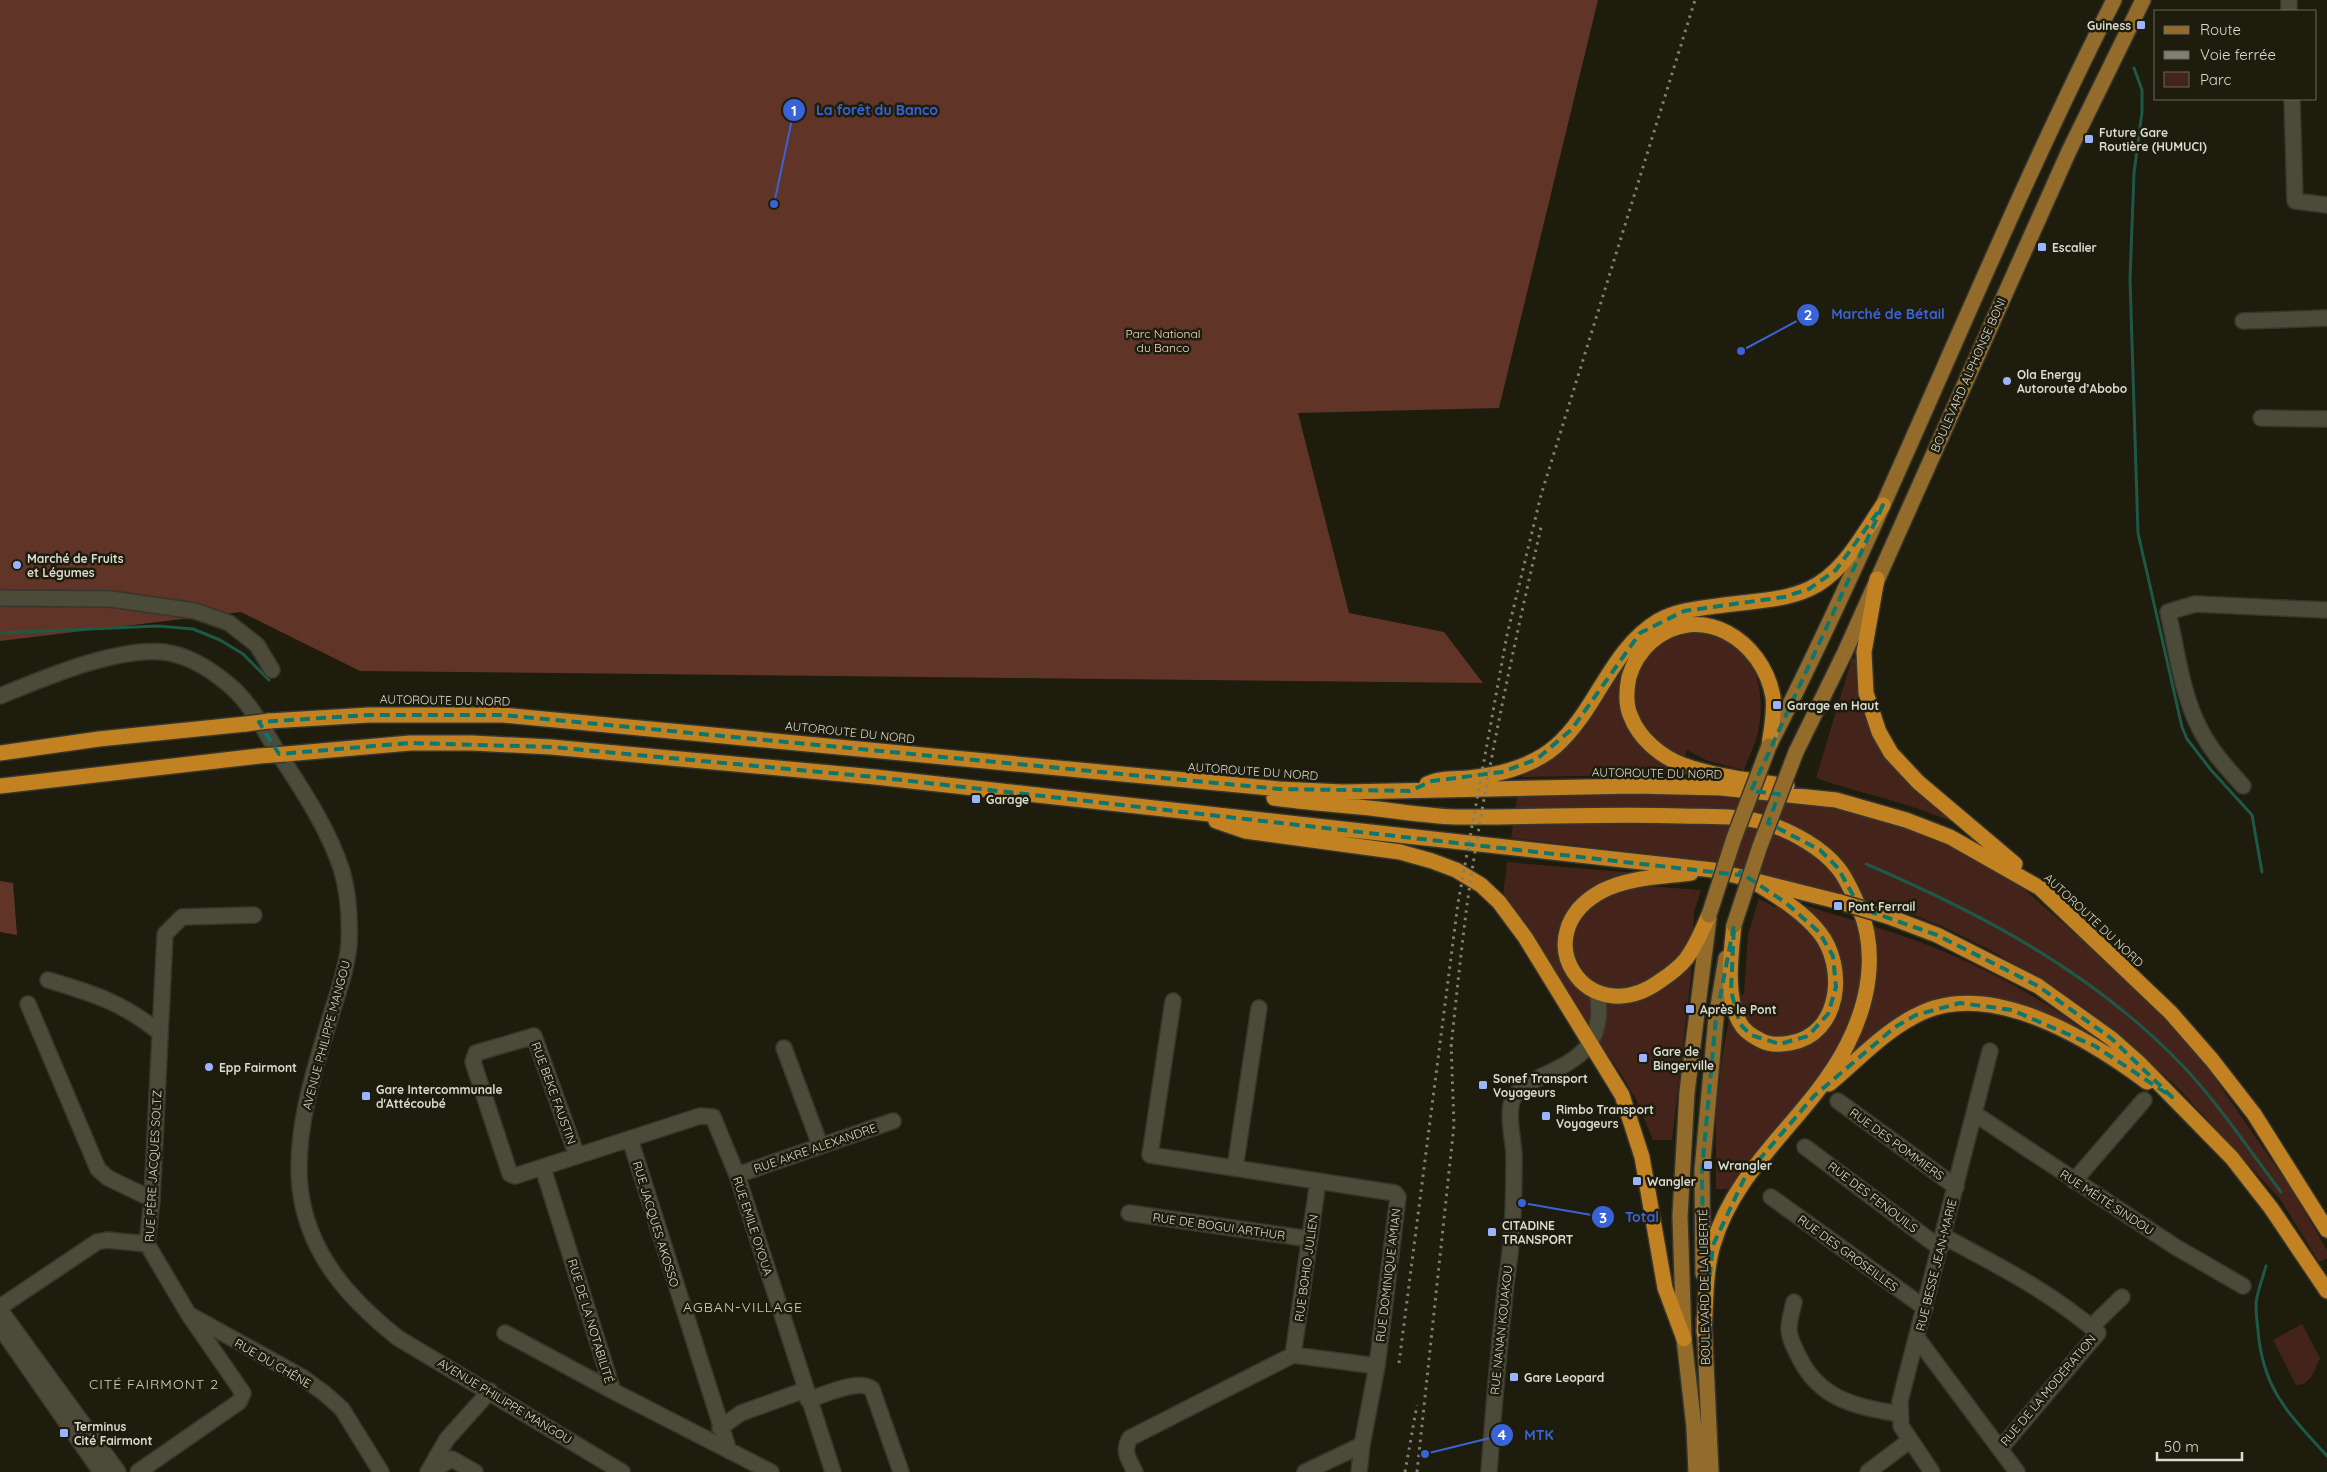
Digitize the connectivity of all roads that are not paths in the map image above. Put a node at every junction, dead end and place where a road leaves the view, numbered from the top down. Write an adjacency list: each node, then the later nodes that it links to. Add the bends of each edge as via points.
1 (2114, 0): 9 (main road, BOULEVARD ALPHONSE BONI, via 2009,220)
2 (2143, 0): 10 (main road, BOULEVARD ALPHONSE BONI, via 2069,151)
3 (2292, 100): 4 (street, via 2295,201)
4 (2327, 205)
5 (2327, 318): 6 (street)
6 (2243, 322)
7 (2261, 418): 8 (street)
8 (2327, 419)
9 (1884, 505): 15 (main road, BOULEVARD ALPHONSE BONI); 21 (highway, via 1836,570 1809,589 1784,597 1684,611 1660,620 1640,633 1627,647 1572,729 1538,759 1502,772 1432,781)
10 (1877, 579): 16 (main road, BOULEVARD ALPHONSE BONI); 26 (highway, via 1864,662 1866,693 1879,732 1891,753 1918,782)
11 (0, 598): 13 (street, via 111,599 195,611 229,623 258,645)
12 (2326, 610): 20 (street, via 2196,604 2168,612 2191,707 2200,730 2217,757)
13 (272, 670)
14 (0, 696): 77 (street, AVENUE PHILIPPE MANGOU, via 109,658 139,652 164,652 187,658 211,671 230,685 248,705 329,840 342,871 347,894 346,963 306,1104 300,1158 300,1187 313,1237 334,1275 368,1314 398,1338)
15 (1769, 746): 22 (highway, via 1773,696 1761,664 1738,639 1711,626 1691,625 1658,636 1641,651 1631,671 1626,706 1634,725 1660,752 1703,771 1803,788); 28 (main road, BOULEVARD ALPHONSE BONI, bridge)
16 (1796, 752): 29 (main road, BOULEVARD DE LA LIBERTÉ, bridge)
17 (0, 753): 18 (highway, AUTOROUTE DU NORD, bridge, via 269,721 369,714 503,715 848,746)
18 (1124, 776): 21 (highway, AUTOROUTE DU NORD, via 1288,790); 39 (highway, via 1279,799 1452,816 1736,817 1771,825 1820,850 1838,868 1860,910 1869,943 1867,987 1853,1035)
19 (0, 786): 23 (highway, bridge, via 259,756 410,743 551,747 865,776)
20 (2243, 786)
21 (1410, 791): 22 (highway, AUTOROUTE DU NORD, via 1635,786 1721,788)
22 (1836, 800): 26 (highway, AUTOROUTE DU NORD, via 1950,837)
23 (1184, 811): 24 (highway); 36 (highway, via 1245,831 1400,852 1456,870 1481,885 1499,902 1525,937)
24 (1713, 870): 25 (highway); 31 (highway, via 1620,883 1589,899 1577,910 1565,935 1567,959 1580,982)
25 (1747, 877): 29 (highway, via 1805,918 1819,932 1833,956 1837,971 1834,1000 1820,1026 1808,1036 1798,1042 1766,1042 1751,1035 1740,1024 1731,991); 40 (highway, bridge, via 1888,916 1938,935 2038,986 2112,1039)
26 (2040, 888): 58 (highway, AUTOROUTE DU NORD, via 2164,1006 2212,1060 2254,1114)
27 (254, 915): 35 (street, RUE PÈRE JACQUES SOLTZ, via 182,917 166,932)
28 (1709, 915): 31 (highway, via 1685,960 1654,986 1636,995 1620,997); 74 (main road, BOULEVARD ALPHONSE BONI, via 1696,1010 1682,1160 1680,1216)
29 (1734, 925): 71 (main road, BOULEVARD DE LA LIBERTÉ, via 1716,1018 1702,1170)
30 (48, 980): 35 (street, via 116,1002)
31 (1597, 992): 36 (street, via 1600,1008)
32 (1173, 1001): 50 (street, RUE DOMINIQUE AMIAN, via 1150,1155)
33 (28, 1004): 56 (street, via 98,1169 108,1178)
34 (1259, 1008): 50 (street)
35 (160, 1033): 56 (street, RUE PÈRE JACQUES SOLTZ)
36 (1591, 1045): 74 (highway, via 1614,1080 1631,1119 1642,1157 1665,1288); 100 (street, RUE NANAN KOUAKOU, via 1566,1065 1525,1087 1511,1105 1514,1154 1512,1230)
37 (784, 1048): 46 (street)
38 (1990, 1051): 43 (street, RUE BESSE JEAN-MARIE)
39 (1814, 1096): 40 (highway, via 1895,1027 1939,1006 1960,1003 2012,1010 2067,1032 2095,1046); 71 (highway, via 1746,1175 1732,1198 1709,1262)
40 (2172, 1097): 63 (highway, via 2232,1158 2271,1208)
41 (2144, 1100): 53 (street)
42 (1838, 1101): 54 (street, RUE DES POMMIERS)
43 (1975, 1114): 53 (street, RUE MÉITÉ SINDOU); 54 (street, RUE BESSE JEAN-MARIE)
44 (893, 1121): 46 (street, RUE AKRE ALEXANDRE)
45 (630, 1139): 48 (street, RUE EMILE OYOUA); 51 (street, RUE EMILE OYOUA, via 708,1116 716,1122); 82 (street, RUE JACQUES AKOSSO)
46 (820, 1145): 51 (street, RUE AKRE ALEXANDRE)
47 (1805, 1147): 60 (street, RUE DES FENOUILS)
48 (577, 1156): 49 (street, RUE BEKE FAUSTIN); 49 (street, RUE BEKE FAUSTIN, via 534,1036 476,1053 473,1062 510,1174 519,1176)
49 (543, 1168): 78 (street, RUE DE LA NOTABILITÉ)
50 (1235, 1168): 52 (street, RUE DOMINIQUE AMIAN)
51 (737, 1175): 79 (street, RUE EMILE OYOUA)
52 (1318, 1181): 59 (street, RUE BOHIO JULIEN); 76 (street, RUE DOMINIQUE AMIAN, via 1398,1195)
53 (2074, 1181): 62 (street, RUE MÉITÉ SINDOU)
54 (1956, 1187): 60 (street, RUE BESSE JEAN-MARIE)
55 (1771, 1197): 66 (street, RUE DES GROSEILLES)
56 (152, 1199): 61 (street, RUE PÈRE JACQUES SOLTZ)
57 (1129, 1213): 59 (street, RUE DE BOGUI ARTHUR)
58 (2327, 1230)
59 (1310, 1239): 75 (street, RUE BOHIO JULIEN)
60 (1942, 1242): 66 (street, RUE BESSE JEAN-MARIE); 70 (street, RUE DE LA MODÉRATION, via 2034,1285)
61 (147, 1244): 67 (street, via 97,1242); 68 (street, RUE PÈRE JACQUES SOLTZ)
62 (2243, 1286)
63 (2327, 1291)
64 (2122, 1297): 70 (street)
65 (1794, 1302): 81 (street, via 1789,1329 1793,1344 1803,1367 1825,1391 1860,1407)
66 (1925, 1308): 73 (street, RUE BESSE JEAN-MARIE)
67 (0, 1309): 80 (street)
68 (189, 1315): 89 (street, RUE PÈRE JACQUES SOLTZ, via 243,1393 238,1402); 90 (street, RUE DU CHÊNE, via 302,1377 324,1393 342,1409)
69 (0, 1327): 80 (street)
70 (2091, 1327): 85 (street, RUE DE LA MODÉRATION, via 2098,1333)
71 (1704, 1332): 102 (main road, BOULEVARD DE LA LIBERTÉ)
72 (505, 1333): 78 (street)
73 (1917, 1338): 81 (street, RUE BESSE JEAN-MARIE); 85 (street)
74 (1684, 1339): 101 (main road, BOULEVARD ALPHONSE BONI)
75 (1293, 1355): 76 (street); 97 (street, via 1130,1438 1126,1454)
76 (1377, 1366): 84 (street)
77 (490, 1391): 91 (street, via 447,1439); 93 (street, AVENUE PHILIPPE MANGOU)
78 (613, 1391): 86 (street, RUE DE LA NOTABILITÉ)
79 (807, 1395): 82 (street, via 741,1413); 95 (street, RUE EMILE OYOUA); 96 (street, via 858,1384 872,1389)
80 (68, 1412): 87 (street); 88 (street)
81 (1899, 1414): 83 (street, RUE BESSE JEAN-MARIE)
82 (720, 1428): 86 (street, RUE JACQUES AKOSSO)
83 (1909, 1441): 103 (street); 104 (street, RUE BESSE JEAN-MARIE)
84 (1362, 1445): 98 (street); 99 (street)
85 (2000, 1449): 105 (street)
86 (728, 1451): 94 (street, RUE DE LA NOTABILITÉ)
87 (101, 1472)
88 (118, 1472)
89 (138, 1472)
90 (381, 1472)
91 (429, 1472): 92 (street, via 452,1459)
92 (475, 1472)
93 (622, 1472)
94 (771, 1472)
95 (832, 1472)
96 (901, 1472)
97 (1135, 1472)
98 (1304, 1472)
99 (1359, 1472)
100 (1489, 1472)
101 (1696, 1472)
102 (1711, 1472)
103 (1868, 1472)
104 (1932, 1472)
105 (2016, 1472)

